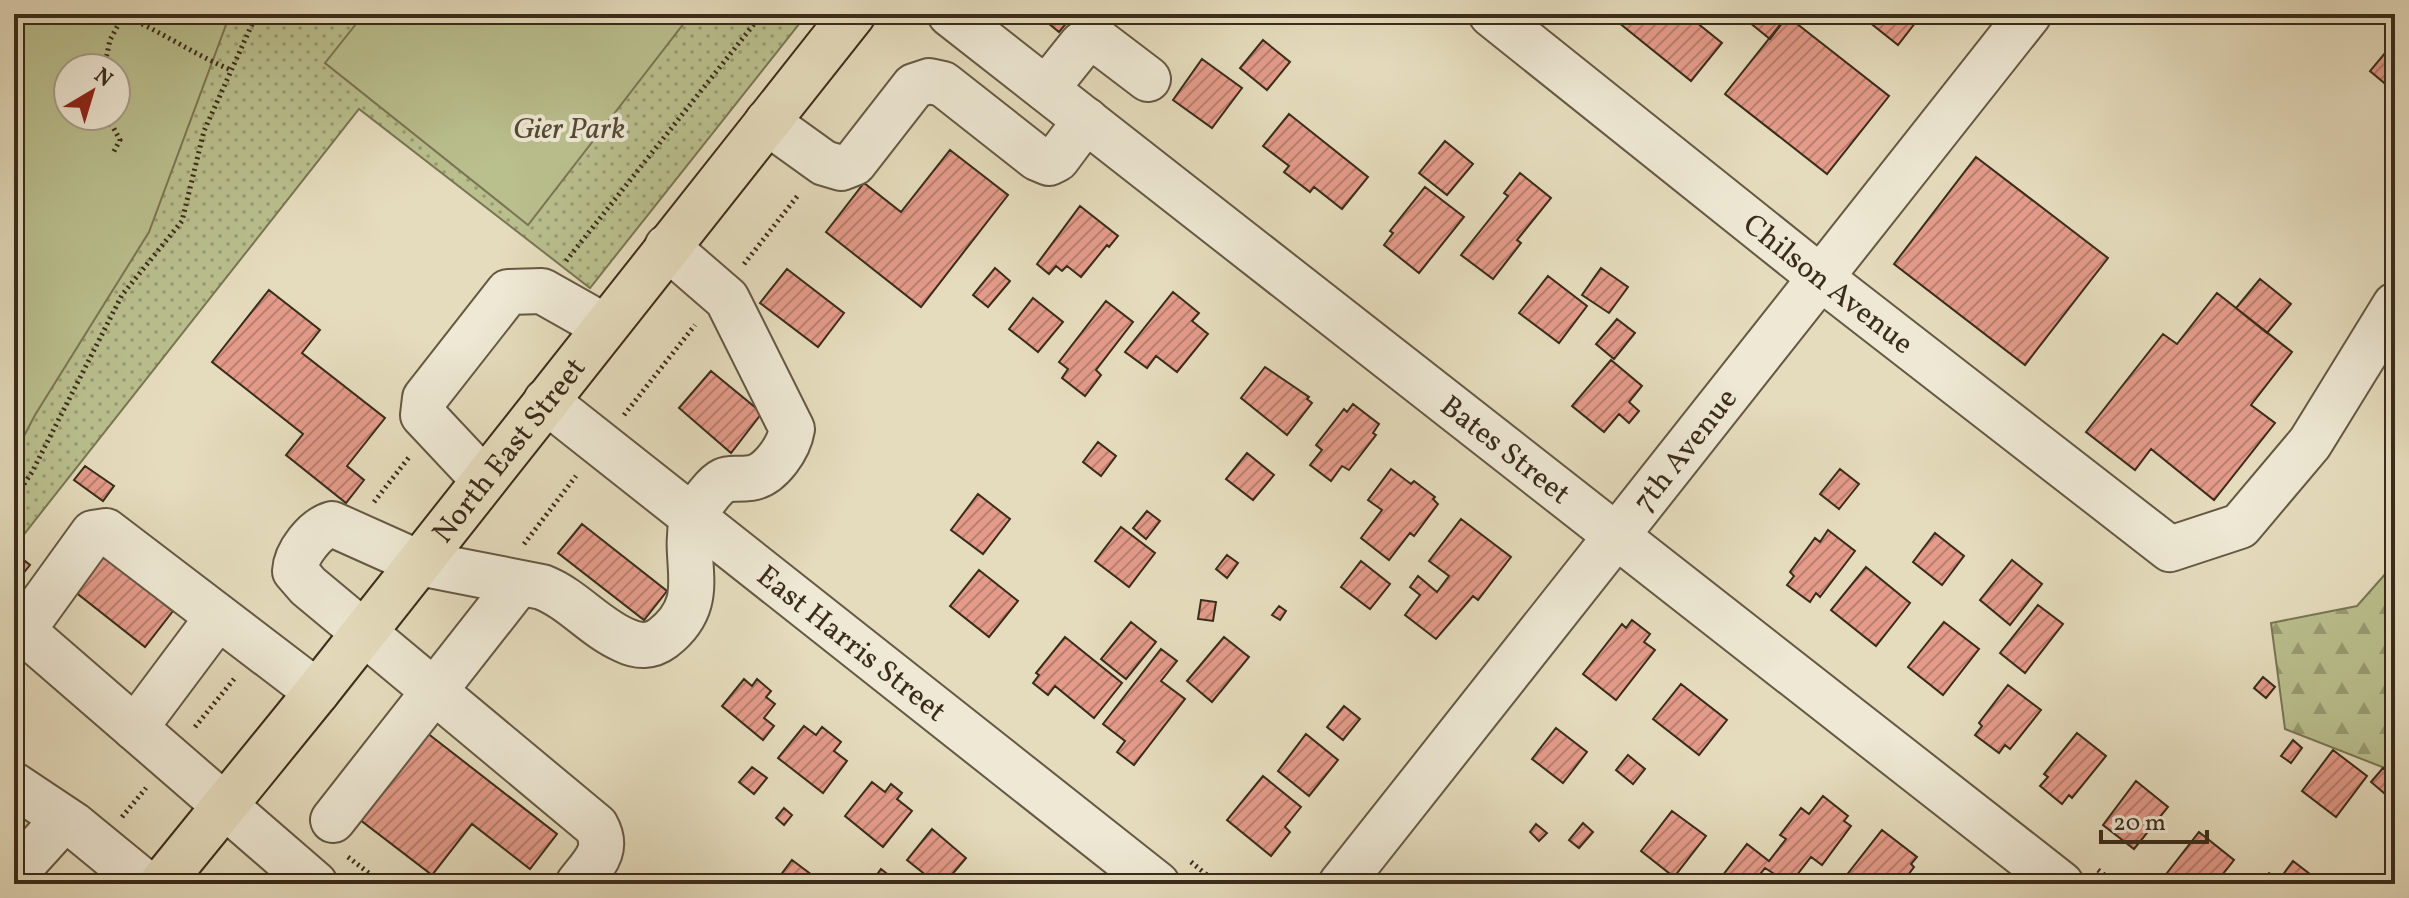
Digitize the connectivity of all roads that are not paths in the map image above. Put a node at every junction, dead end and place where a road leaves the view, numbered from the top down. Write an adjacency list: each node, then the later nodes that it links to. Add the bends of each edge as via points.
1 (853, 14): 8 (main road, North East Street)
2 (950, 14): 6 (street, Bates Street)
3 (1491, 14): 10 (street, Chilson Avenue)
4 (2029, 14): 10 (street, 7th Avenue)
5 (1148, 79): 6 (street, via 1098,41 1089,40)
6 (1046, 89): 7 (street, Bates Street)
7 (1086, 120): 8 (street, via 1049,163 943,84 929,81 914,86 854,163 841,168 824,163); 16 (street, Bates Street)
8 (767, 122): 9 (main road, North East Street)
9 (667, 247): 12 (main road, North East Street); 15 (street, via 727,299 792,429 790,443 764,473 719,482)
10 (1821, 278): 11 (street, Chilson Avenue, via 2170,549 2240,526 2310,443); 16 (street, 7th Avenue)
11 (2395, 305)
12 (604, 326): 13 (main road, North East Street); 14 (street, via 542,291 508,292 499,303 425,398 423,415)
13 (546, 401): 14 (main road, North East Street); 15 (street, East Harris Street)
14 (484, 480): 17 (main road, North East Street)
15 (692, 517): 18 (street, via 688,610 656,643 640,646 622,640 557,593); 33 (street, East Harris Street)
16 (1615, 536): 34 (street, 7th Avenue); 35 (street, Bates Street)
17 (419, 563): 18 (street); 20 (main road, North East Street); 20 (street, via 332,524 323,526 305,547 295,571 301,580)
18 (519, 583): 21 (street)
19 (218, 617): 22 (street); 23 (street); 23 (street, via 106,531 93,533 28,623 30,637)
20 (363, 633): 21 (street); 22 (main road, North East Street)
21 (434, 691): 27 (street); 32 (street, via 596,826 601,851)
22 (317, 692): 25 (main road, North East Street)
23 (135, 728): 25 (street)
24 (14, 785): 26 (street)
25 (225, 805): 30 (main road, North East Street); 31 (street)
26 (64, 819): 28 (street); 29 (street)
27 (333, 820)
28 (14, 874)
29 (146, 884)
30 (161, 884)
31 (315, 884)
32 (578, 884)
33 (1157, 884)
34 (1341, 884)
35 (2061, 884)

